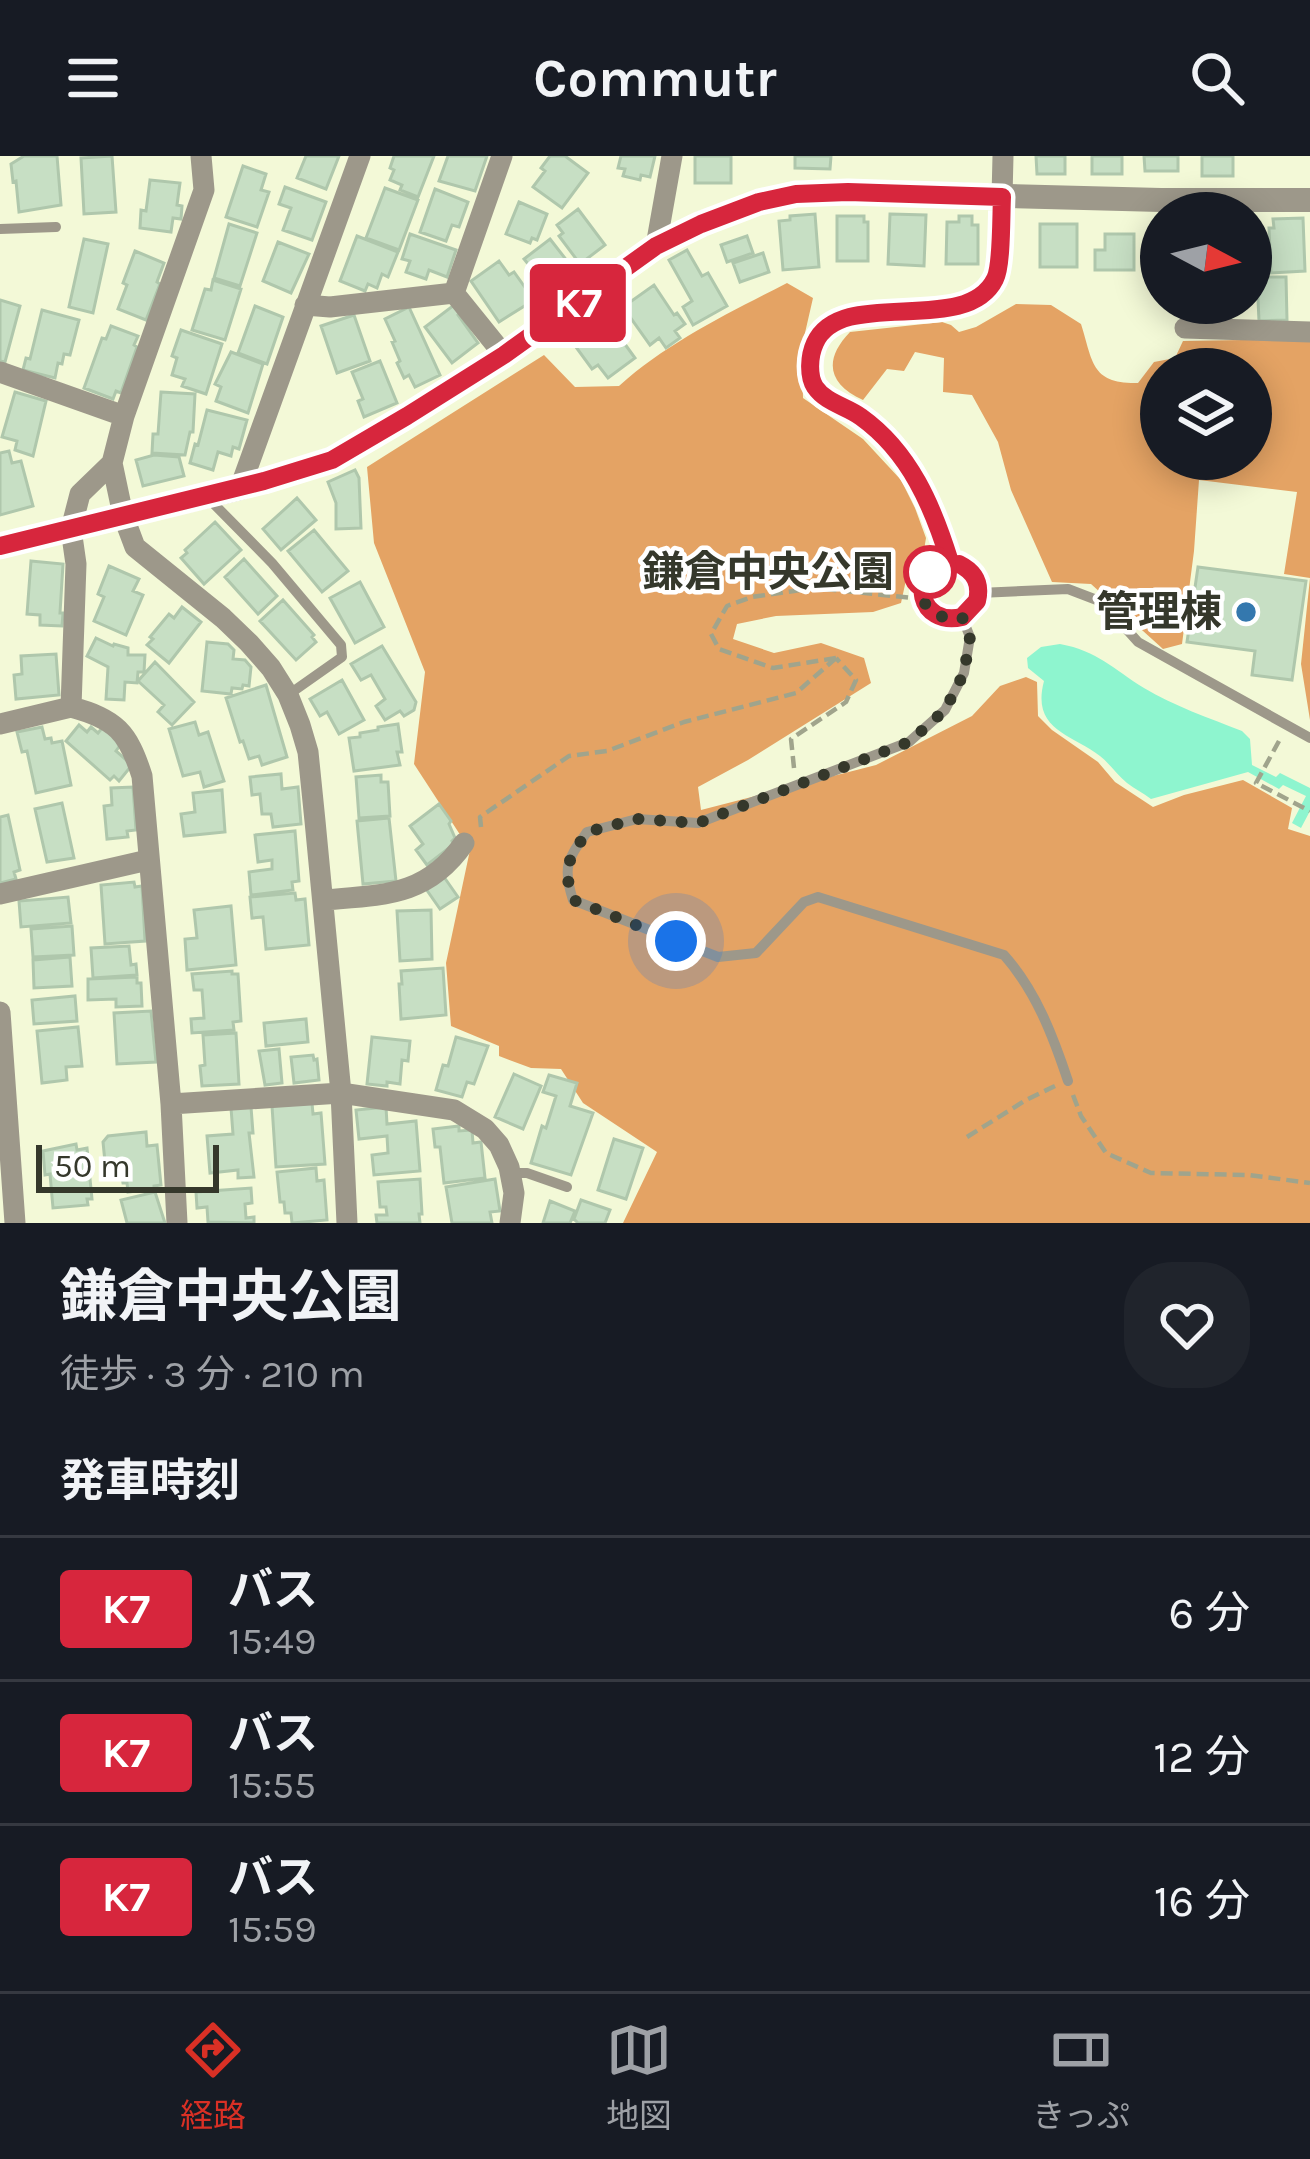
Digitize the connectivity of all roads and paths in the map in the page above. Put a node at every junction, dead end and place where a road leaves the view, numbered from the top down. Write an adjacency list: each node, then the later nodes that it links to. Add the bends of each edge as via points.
1 (201, 156): 17 (street, via 204,190)
2 (360, 156): 12 (street)
3 (502, 156): 11 (street)
4 (672, 156): 10 (street)
5 (1003, 156): 6 (street)
6 (1002, 197): 7 (street); 10 (street, via 796,194); 24 (lane, via 996,279 974,302 832,324 815,340 811,360 811,382 824,398 890,442 916,478)
7 (1310, 200)
8 (56, 227): 9 (lane)
9 (0, 230)
10 (656, 246): 15 (street)
11 (454, 293): 12 (street); 15 (street)
12 (305, 305): 19 (street)
13 (1185, 328): 14 (street)
14 (1310, 332)
15 (504, 355): 19 (street, via 332,460)
16 (0, 372): 17 (street)
17 (124, 416): 18 (street)
18 (112, 463): 21 (street); 22 (street, via 80,494)
19 (240, 488): 20 (street)
20 (206, 496): 21 (street); 29 (lane, via 340,645 342,657)
21 (123, 515): 22 (street); 29 (street, via 135,547 223,618)
22 (70, 529): 23 (street); 30 (street)
23 (0, 546)
24 (950, 562): 25 (lane, via 968,568); 26 (lane, via 928,574)
25 (979, 593): 27 (lane); 32 (lane, via 1068,589 1102,602 1138,642)
26 (923, 599): 27 (lane, via 934,614); 28 (path, via 815,588 752,597 727,606 711,634 719,649 773,668)
27 (962, 617): 34 (lane, via 970,637 964,673 945,710 909,742)
28 (836, 658): 34 (path, via 856,680 846,702 790,739); 36 (path, via 796,693 569,756)
29 (288, 695): 40 (street, via 308,752)
30 (71, 707): 31 (street); 38 (street, via 113,723 134,750)
31 (0, 724)
32 (1288, 725): 33 (lane); 35 (path, via 1256,783)
33 (1310, 738)
34 (795, 784): 42 (lane, via 698,823 637,819 587,832 566,862 573,900 718,957 756,953 818,897 1004,955 1046,1021)
35 (1310, 811)
36 (480, 817)
37 (464, 843): 40 (street, via 451,863 399,893)
38 (148, 860): 39 (street); 44 (street)
39 (0, 894)
40 (323, 900): 43 (street)
41 (0, 1012): 49 (street)
42 (1068, 1081): 45 (path); 47 (path, via 1106,1154 1151,1173)
43 (341, 1094): 44 (street); 46 (street, via 454,1110 485,1129); 51 (street)
44 (171, 1104): 50 (street)
45 (967, 1137)
46 (510, 1173): 48 (lane); 52 (street)
47 (1310, 1183)
48 (567, 1187)
49 (15, 1223)
50 (177, 1223)
51 (347, 1223)
52 (510, 1223)

